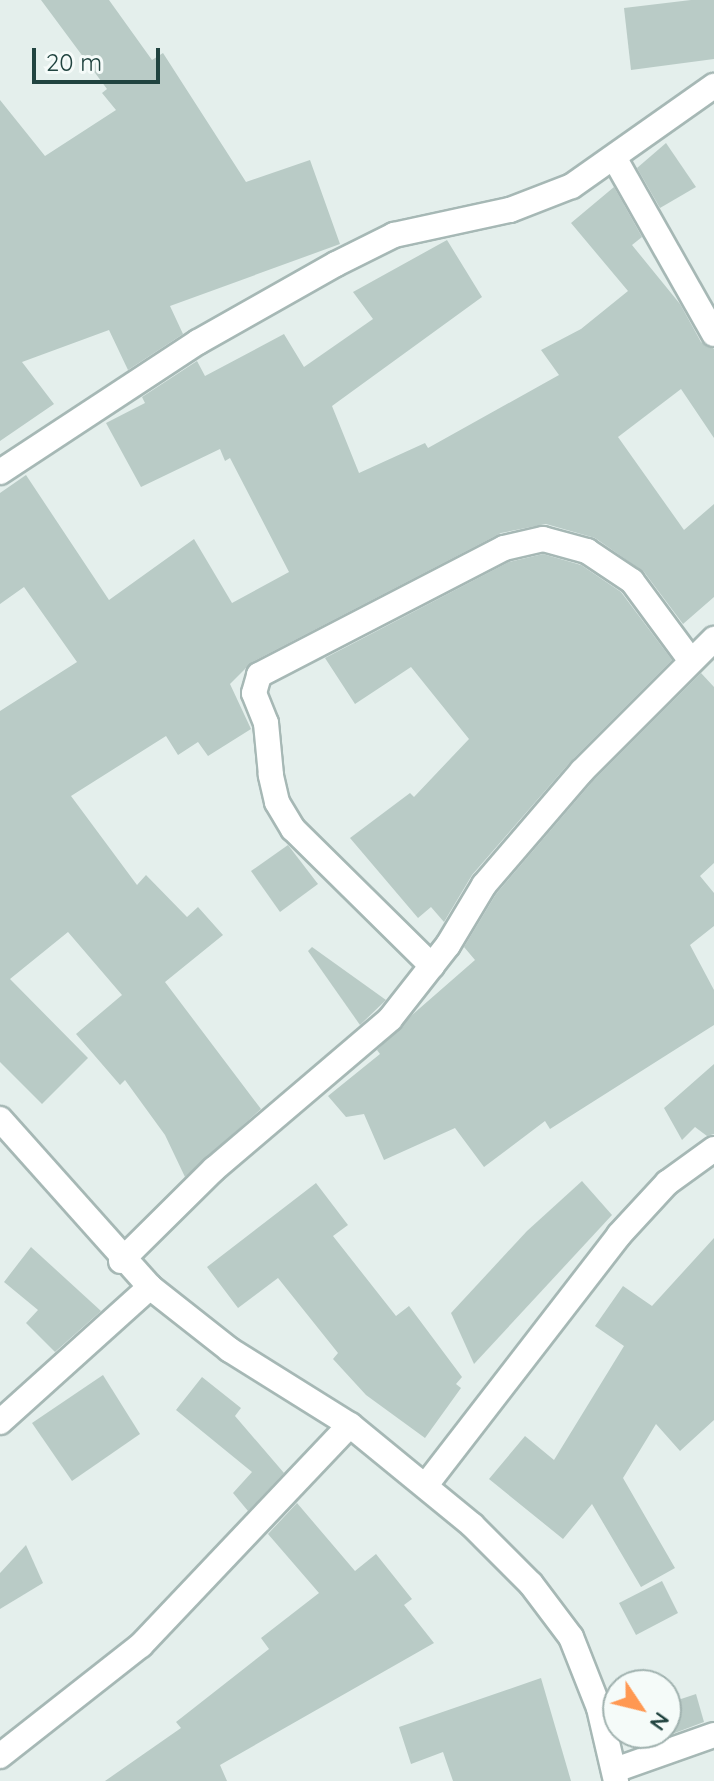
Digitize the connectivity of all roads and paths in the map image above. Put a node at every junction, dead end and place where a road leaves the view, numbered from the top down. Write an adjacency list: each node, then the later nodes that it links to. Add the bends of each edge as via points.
1 (714, 86): 2 (street)
2 (615, 159): 3 (street); 4 (street, via 572,186 510,210 394,235 336,264 198,342)
3 (714, 334)
4 (0, 472)
5 (714, 639): 6 (street)
6 (691, 661): 7 (street, via 582,771 484,885); 7 (street, via 632,581 587,551 543,539 504,548 259,675 254,693 266,723 271,775 277,802 293,829)
7 (432, 966): 10 (street, via 390,1019 214,1169)
8 (0, 1119): 10 (street)
9 (714, 1149): 14 (street, via 667,1183 619,1235)
10 (121, 1261): 11 (street)
11 (150, 1287): 12 (street); 13 (street, via 230,1350)
12 (0, 1422)
13 (350, 1425): 14 (street); 16 (street, via 141,1645)
14 (426, 1485): 17 (street, via 531,1584 571,1637)
15 (714, 1735): 17 (street)
16 (0, 1756)
17 (616, 1775)

